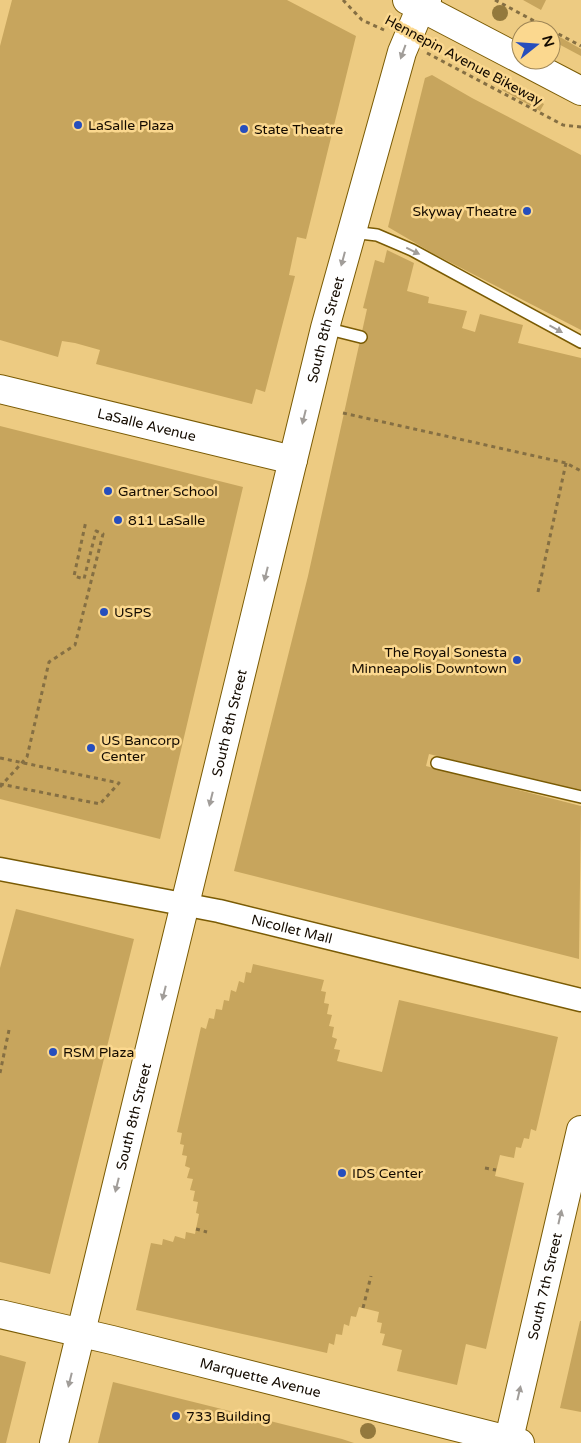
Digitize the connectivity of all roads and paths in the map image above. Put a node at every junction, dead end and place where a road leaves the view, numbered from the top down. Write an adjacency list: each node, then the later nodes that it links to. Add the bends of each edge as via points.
1 (343, 0): 4 (path, Hennepin Avenue Bikeway, via 362,20)
2 (495, 0): 5 (path)
3 (418, 2): 4 (main road, South 8th Street); 6 (main road)
4 (406, 42): 7 (path, Hennepin Avenue Bikeway, via 563,125); 8 (main road, South 8th Street, one-way to 8)
5 (581, 46)
6 (581, 91)
7 (581, 127)
8 (351, 231): 9 (main road, South 8th Street, one-way to 9); 11 (lane, one-way to 11, via 377,235 412,250)
9 (325, 328): 10 (lane); 14 (main road, South 8th Street, one-way to 14)
10 (361, 337)
11 (581, 342)
12 (0, 389): 14 (main road, LaSalle Avenue)
13 (343, 413): 15 (path)
14 (293, 460): 24 (main road, South 8th Street, one-way to 24)
15 (566, 463): 16 (path); 18 (path)
16 (581, 471)
17 (86, 520): 21 (path, via 74,576 84,579 96,531 103,534 74,645 49,662 27,757)
18 (538, 592)
19 (0, 758): 21 (path, via 119,783 100,804)
20 (436, 763): 22 (lane)
21 (0, 785)
22 (581, 798)
23 (0, 869): 24 (street, Nicollet Mall)
24 (186, 905): 25 (street, Nicollet Mall); 36 (main road, South 8th Street, one-way to 36)
25 (581, 1000)
26 (9, 1030): 27 (path)
27 (0, 1073)
28 (581, 1130): 37 (main road, South 7th Street, one-way to 28)
29 (485, 1168): 30 (path)
30 (496, 1170)
31 (196, 1229): 32 (path)
32 (207, 1232)
33 (371, 1276): 34 (path)
34 (363, 1308)
35 (0, 1314): 36 (main road, Marquette Avenue)
36 (81, 1332): 37 (main road, Marquette Avenue); 38 (main road, South 8th Street, one-way to 38)
37 (512, 1442)
38 (54, 1443)

